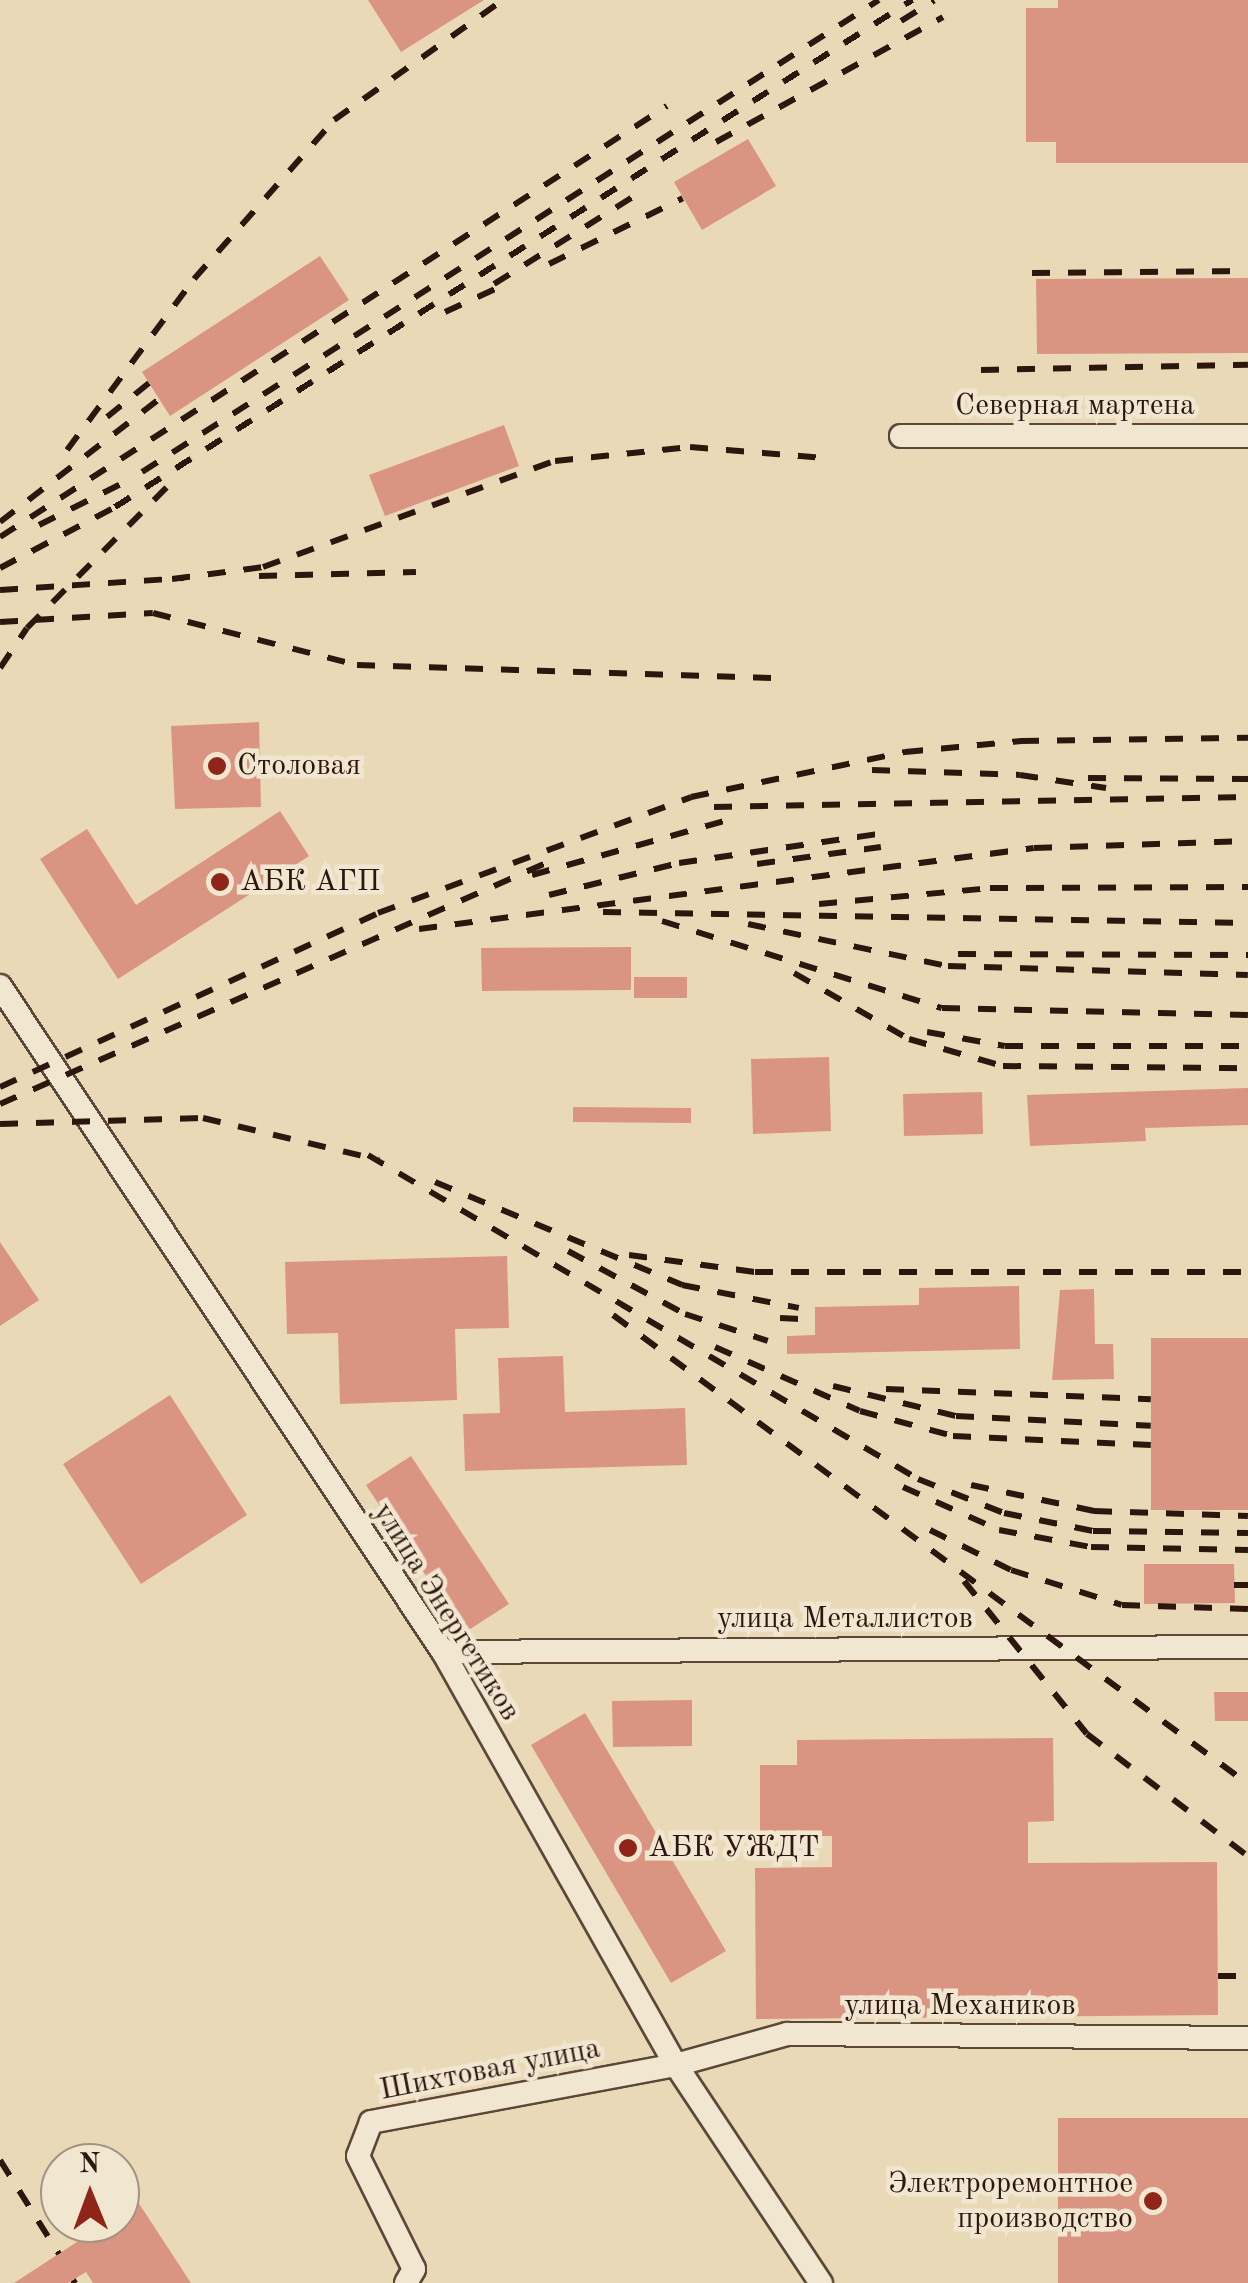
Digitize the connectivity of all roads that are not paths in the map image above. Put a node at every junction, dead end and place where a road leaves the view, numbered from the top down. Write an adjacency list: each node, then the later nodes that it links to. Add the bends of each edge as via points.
1 (901, 436): 2 (street, Северная мартена)
2 (1248, 436)
3 (0, 986): 5 (street, улица Энергетиков)
4 (1248, 1647): 5 (street, улица Металлистов)
5 (443, 1652): 7 (street, улица Энергетиков)
6 (1248, 2038): 7 (street, улица Механиков, via 786,2034)
7 (676, 2065): 8 (street, Шихтовая улица, via 371,2122 358,2156 414,2269); 9 (street, улица Энергетиков)
8 (406, 2283)
9 (821, 2283)

